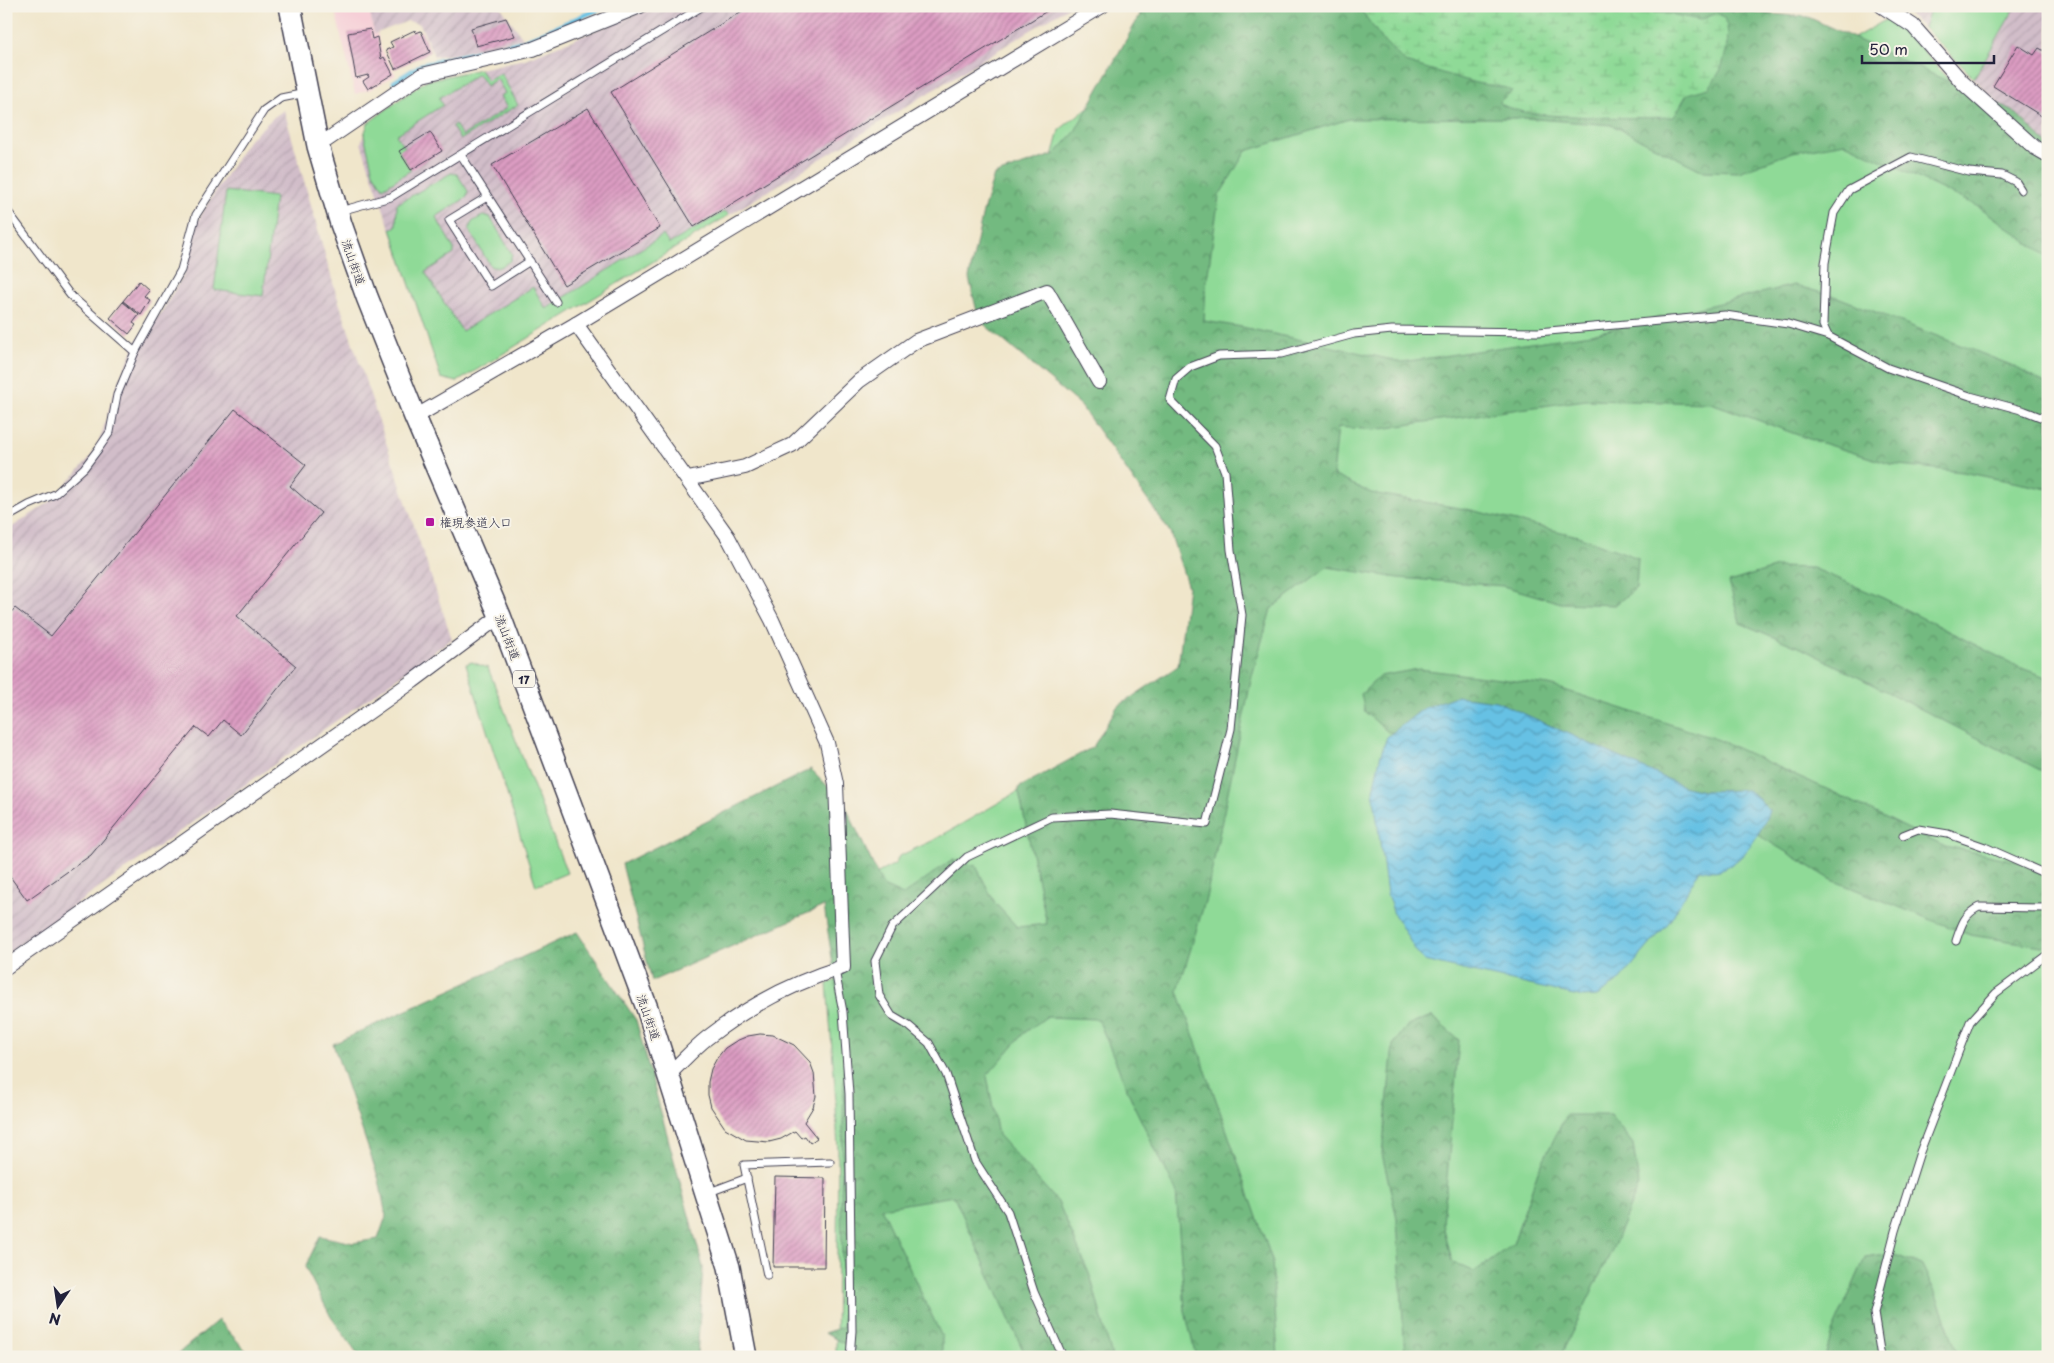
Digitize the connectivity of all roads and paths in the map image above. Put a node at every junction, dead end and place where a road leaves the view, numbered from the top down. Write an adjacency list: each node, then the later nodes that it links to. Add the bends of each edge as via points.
1 (290, 6): 6 (main road, 流山街道 / 17)
2 (640, 6): 7 (street, via 533,49 422,75)
3 (703, 6): 8 (lane)
4 (1102, 6): 16 (street)
5 (1882, 6): 9 (street, via 1913,26 1963,83 2034,147)
6 (306, 93): 7 (main road, 流山街道 / 17); 18 (lane, via 281,98 264,110 196,215 181,270)
7 (318, 146): 13 (main road, 流山街道 / 17)
8 (461, 155): 11 (lane); 13 (lane, via 391,197)
9 (2048, 155)
10 (2021, 190): 17 (lane, via 2016,182 2002,175 1969,172 1911,157 1849,190 1834,213 1825,263 1823,325)
11 (487, 197): 14 (lane); 14 (lane, via 450,220 490,286)
12 (6, 209): 18 (lane, via 70,295)
13 (337, 212): 20 (main road, 流山街道 / 17)
14 (530, 261): 15 (lane)
15 (556, 302)
16 (576, 324): 20 (street); 22 (street)
17 (1828, 336): 21 (lane, via 1888,368); 39 (lane, via 1788,324 1725,315 1538,332 1392,330 1354,334 1281,354 1218,356 1190,367 1176,379 1170,400 1216,446 1225,472 1231,550 1242,615 1231,729 1207,824 1110,814 1052,817 966,857 892,927 875,961 879,994 892,1016 929,1043 946,1074 976,1161 1008,1212 1034,1292)
18 (135, 352): 23 (lane, via 117,395 110,432 84,468 55,494)
19 (1099, 382): 22 (street, via 1047,291 916,340 859,381 792,445 745,467)
20 (415, 417): 24 (main road, 流山街道 / 17)
21 (2048, 420)
22 (688, 479): 31 (street, via 728,537 772,620 827,743 836,784 844,967)
23 (6, 518)
24 (500, 616): 30 (street, via 413,681); 32 (main road, 流山街道 / 17)
25 (1903, 835): 26 (lane, via 1918,829 1948,834)
26 (2048, 875)
27 (2048, 908): 28 (lane, via 1978,907 1969,911 1963,920)
28 (1956, 941)
29 (2048, 954): 40 (lane, via 1996,992 1970,1022 1920,1152 1895,1232 1874,1313)
30 (6, 967)
31 (834, 970): 32 (street, via 743,1012 705,1039); 38 (lane, via 843,1012 849,1094)
32 (668, 1075): 35 (main road, 流山街道 / 17)
33 (830, 1162): 34 (lane, via 744,1165)
34 (747, 1178): 35 (lane); 36 (lane)
35 (706, 1194): 37 (main road, 流山街道 / 17, via 729,1267)
36 (767, 1275)
37 (746, 1357)
38 (850, 1357)
39 (1063, 1357)
40 (1881, 1357)

